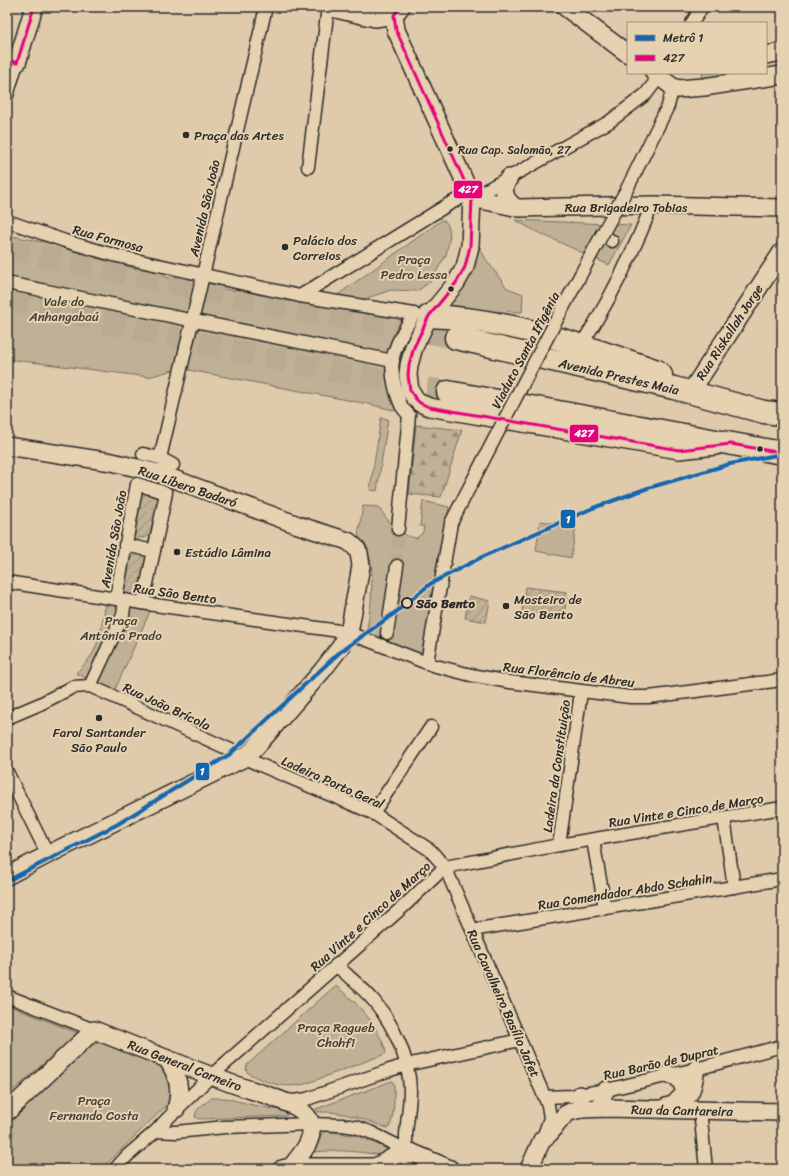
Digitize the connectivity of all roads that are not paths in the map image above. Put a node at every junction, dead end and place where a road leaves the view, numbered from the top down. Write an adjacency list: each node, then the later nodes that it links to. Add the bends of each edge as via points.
1 (34, 7): 11 (main road)
2 (266, 7): 25 (street, Avenida São João)
3 (328, 7): 6 (main road, via 375,18); 15 (street)
4 (566, 7): 9 (main road)
5 (702, 7): 7 (street)
6 (398, 11): 17 (main road, via 396,30 459,169)
7 (693, 22)
8 (782, 52): 10 (main road)
9 (627, 53)
10 (767, 55)
11 (12, 66): 14 (street)
12 (782, 75): 13 (main road, via 678,89)
13 (664, 77): 16 (street, via 609,122); 22 (street, Viaduto Santa Ifigênia, bridge, via 668,106)
14 (7, 96)
15 (308, 167)
16 (509, 178): 17 (street); 19 (main road, via 504,190 508,201)
17 (466, 199): 19 (main road, Rua Brigadeiro Tobias); 27 (street, via 449,204); 28 (main road, via 470,246 465,267 456,283)
18 (652, 205): 19 (main road, Rua Brigadeiro Tobias); 20 (main road, Rua Brigadeiro Tobias); 31 (street, via 608,300)
19 (515, 207)
20 (782, 208)
21 (7, 222): 25 (street, Rua Formosa, via 117,256)
22 (601, 235): 23 (street); 51 (street, Viaduto Santa Ifigênia, bridge, via 451,523)
23 (612, 241)
24 (782, 252): 33 (main road, Rua Riskallah Jorge)
25 (202, 275): 27 (street); 29 (street, Avenida São João)
26 (7, 282): 29 (street)
27 (300, 296): 28 (street)
28 (421, 315): 31 (highway, via 517,327); 32 (street, via 405,328 394,351); 36 (main road, via 408,375 415,398 429,407 679,450)
29 (192, 320): 32 (street); 40 (street, Avenida São João)
30 (456, 338): 33 (highway, Avenida Prestes Maia)
31 (581, 345): 33 (highway, via 657,371)
32 (393, 361): 42 (street, via 395,387 401,406 409,414)
33 (682, 390): 35 (highway, Avenida Prestes Maia, via 764,412)
34 (448, 392): 36 (highway)
35 (782, 414)
36 (731, 444): 38 (highway)
37 (7, 446): 49 (main road, Rua Líbero Badaró, via 112,462 158,474 348,541 359,553 361,566)
38 (782, 453)
39 (143, 454): 40 (street)
40 (160, 458): 41 (street)
41 (174, 465)
42 (398, 529)
43 (125, 545): 44 (street); 44 (street, Avenida São João, via 137,484 166,493); 47 (street, Avenida São João)
44 (154, 552): 48 (street)
45 (397, 566): 50 (street)
46 (7, 582): 47 (street, Rua São Bento)
47 (121, 599): 48 (street, Rua São Bento); 53 (street, via 123,615)
48 (143, 603): 49 (street, Rua São Bento)
49 (344, 632): 51 (street, Rua São Bento); 57 (main road, via 339,649 322,671 256,747)
50 (387, 633)
51 (427, 663): 54 (street, Rua Florêncio de Abreu, via 471,675)
52 (782, 680): 54 (street, Rua Florêncio de Abreu, via 649,696 630,697)
53 (90, 686): 55 (street, via 72,687 40,704); 57 (street, Rua João Brícola)
54 (581, 692): 63 (street, Ladeira da Constituição)
55 (8, 715)
56 (431, 727): 60 (street)
57 (239, 755): 60 (street, Ladeira Porto Geral); 66 (main road)
58 (7, 772): 64 (street)
59 (782, 808): 61 (street, Rua Vinte e Cinco de Março)
60 (373, 813): 65 (street, Ladeira Porto Geral, via 430,850)
61 (724, 818): 62 (street, Rua Vinte e Cinco de Março); 68 (street)
62 (594, 840): 63 (street, Rua Vinte e Cinco de Março); 69 (street)
63 (559, 845): 65 (street, Rua Vinte e Cinco de Março)
64 (44, 847)
65 (445, 867): 70 (street, Rua Cavalheiro Basílio Jafet); 71 (street, Rua Vinte e Cinco de Março)
66 (7, 876)
67 (782, 879): 68 (street, Rua Comendador Abdo Schahin)
68 (734, 887): 69 (street, Rua Comendador Abdo Schahin)
69 (604, 908): 70 (street, Rua Comendador Abdo Schahin)
70 (472, 930): 74 (street, Rua Cavalheiro Basílio Jafet)
71 (336, 965): 77 (street, via 357,983 378,1007 395,1033); 80 (street, Rua Vinte e Cinco de Março)
72 (7, 996): 73 (street, Rua General Carneiro)
73 (94, 1030): 76 (main road, Rua General Carneiro); 91 (main road)
74 (520, 1040): 77 (street); 83 (street, Rua Cavalheiro Basílio Jafet)
75 (782, 1046): 78 (street, Rua Barão de Duprat)
76 (167, 1059): 80 (main road, Rua General Carneiro); 88 (main road, via 177,1078 179,1094)
77 (406, 1065): 84 (street, via 307,1099); 96 (street, via 410,1090)
78 (696, 1069): 79 (street, Rua Barão de Duprat); 82 (main road)
79 (668, 1075): 81 (street, Rua Barão de Duprat); 86 (main road, via 678,1078 684,1093)
80 (211, 1076): 84 (main road, Rua General Carneiro); 88 (street, Rua Vinte e Cinco de Março)
81 (606, 1090): 85 (street, Rua Barão de Duprat); 87 (main road, via 602,1096)
82 (692, 1090): 86 (main road, via 689,1096); 90 (main road)
83 (545, 1097): 85 (street, Rua Barão de Duprat, via 572,1096); 95 (street, Rua Cavalheiro Basílio Jafet, via 550,1116)
84 (278, 1099): 93 (main road, Rua General Carneiro, via 301,1110 308,1117)
85 (581, 1102): 87 (main road, Rua da Cantareira); 95 (main road, Rua Cavalheiro Basílio Jafet)
86 (671, 1106): 89 (main road)
87 (607, 1108): 89 (main road, Rua da Cantareira)
88 (176, 1109): 94 (street, Rua Vinte e Cinco de Março)
89 (654, 1109): 90 (main road, Rua da Cantareira)
90 (700, 1110): 92 (main road, Rua da Cantareira); 103 (street)
91 (7, 1112)
92 (782, 1112)
93 (310, 1124): 94 (street); 96 (street, via 356,1127); 97 (main road, via 311,1136 303,1151)
94 (156, 1132): 99 (street, Rua Vinte e Cinco de Março)
95 (542, 1140): 102 (main road, Rua Cavalheiro Basílio Jafet)
96 (406, 1150): 98 (main road); 100 (street); 101 (main road)
97 (286, 1168): 98 (main road)
98 (380, 1168)
99 (115, 1169)
100 (408, 1169)
101 (450, 1169)
102 (529, 1169)
103 (706, 1169)

